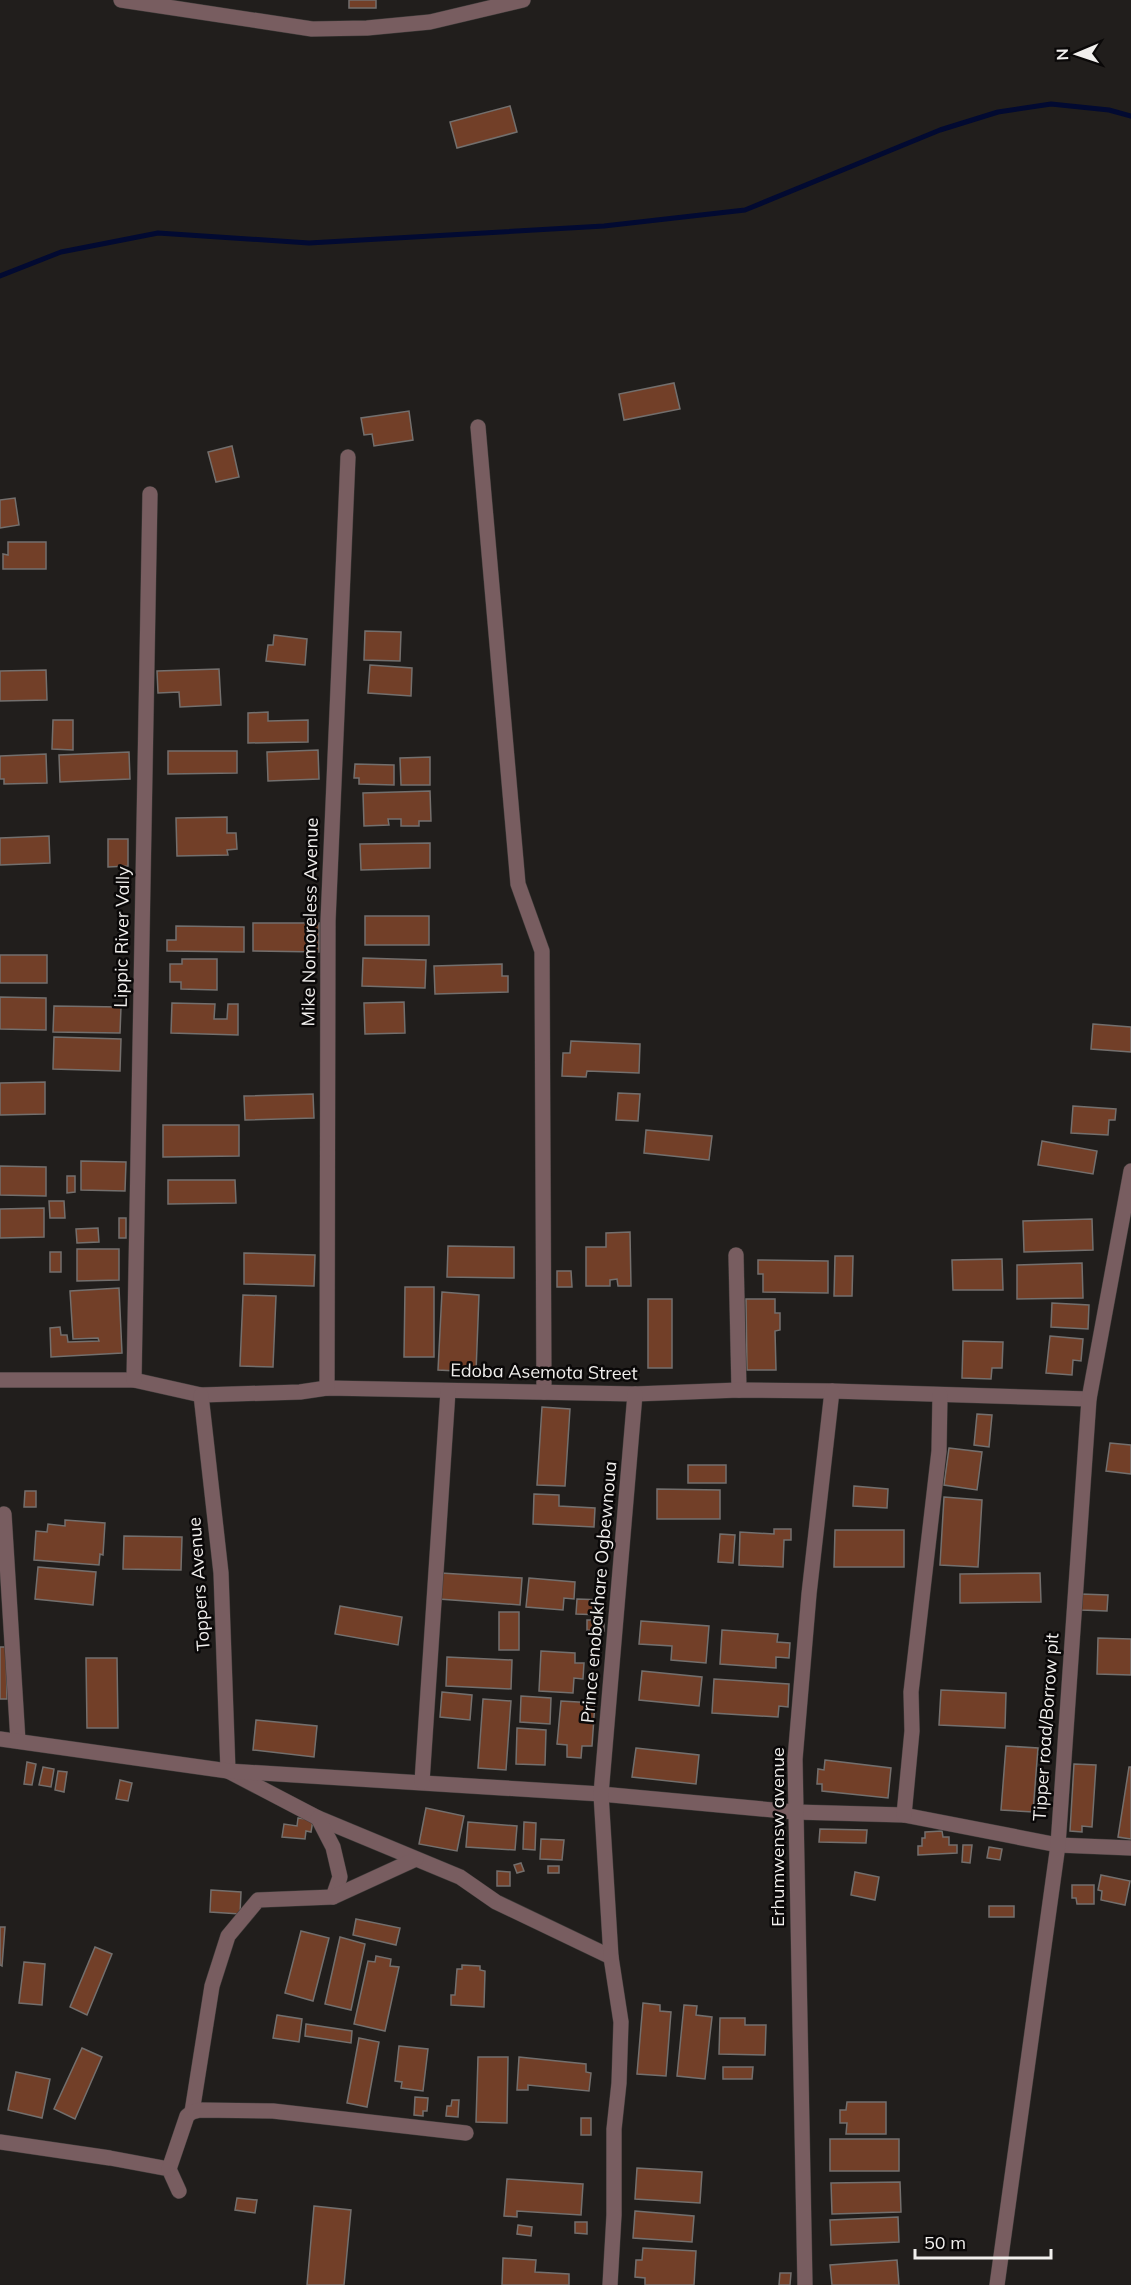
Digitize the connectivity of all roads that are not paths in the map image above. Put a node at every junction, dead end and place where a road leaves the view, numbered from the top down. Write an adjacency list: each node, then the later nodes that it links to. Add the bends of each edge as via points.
1 (121, 0): 3 (street, via 312,29 430,22)
2 (523, 0): 3 (street)
3 (501, 3)
4 (478, 428): 15 (street, via 518,884 542,951)
5 (348, 457): 11 (street, Mike Nomoreless Avenue, via 328,921)
6 (150, 494): 10 (street, Lippic River Vally)
7 (1131, 1171): 19 (street, Tipper road/Borrow pit)
8 (736, 1255): 12 (street)
9 (0, 1380): 10 (street, Edoba Asemota Street)
10 (134, 1380): 17 (street, Edoba Asemota Street)
11 (327, 1389): 13 (street, Edoba Asemota Street); 17 (street, Edoba Asemota Street)
12 (740, 1390): 14 (street, Edoba Asemota Street); 16 (street, Edoba Asemota Street)
13 (448, 1391): 15 (street, Edoba Asemota Street); 24 (street)
14 (832, 1391): 18 (street, Edoba Asemota Street); 26 (street, Erhumwensw avenue, via 809,1594 795,1759)
15 (544, 1392): 16 (street, Edoba Asemota Street)
16 (635, 1394): 25 (street, Prince enobakhare Ogbewnoua)
17 (201, 1395): 23 (street, Toppers Avenue, via 221,1573)
18 (940, 1395): 19 (street, Edoba Asemota Street); 27 (street, via 939,1451 911,1692 912,1731)
19 (1089, 1399): 29 (street, Tipper road/Borrow pit)
20 (4, 1514): 22 (street)
21 (0, 1739): 22 (street)
22 (18, 1741): 23 (street)
23 (228, 1771): 24 (street); 28 (street)
24 (422, 1782): 25 (street)
25 (601, 1794): 26 (street); 33 (street, Prince enobakhare Ogbewnoua)
26 (795, 1812): 27 (street); 40 (street, Erhumwensw avenue)
27 (904, 1815): 29 (street)
28 (318, 1818): 31 (street); 32 (street, via 333,1847 340,1876)
29 (1058, 1845): 30 (street); 41 (street, Tipper road/Borrow pit)
30 (1131, 1848)
31 (416, 1859): 32 (street); 33 (street, via 460,1877 496,1902)
32 (333, 1897): 34 (street, via 258,1900 228,1936 212,1986)
33 (611, 1957): 39 (street, Prince enobakhare Ogbewnoua, via 621,2022)
34 (192, 2112): 35 (street, via 273,2111); 37 (street, via 187,2116)
35 (466, 2133)
36 (0, 2142): 37 (street)
37 (169, 2169): 38 (street)
38 (178, 2192)
39 (610, 2285)
40 (805, 2285)
41 (997, 2285)

